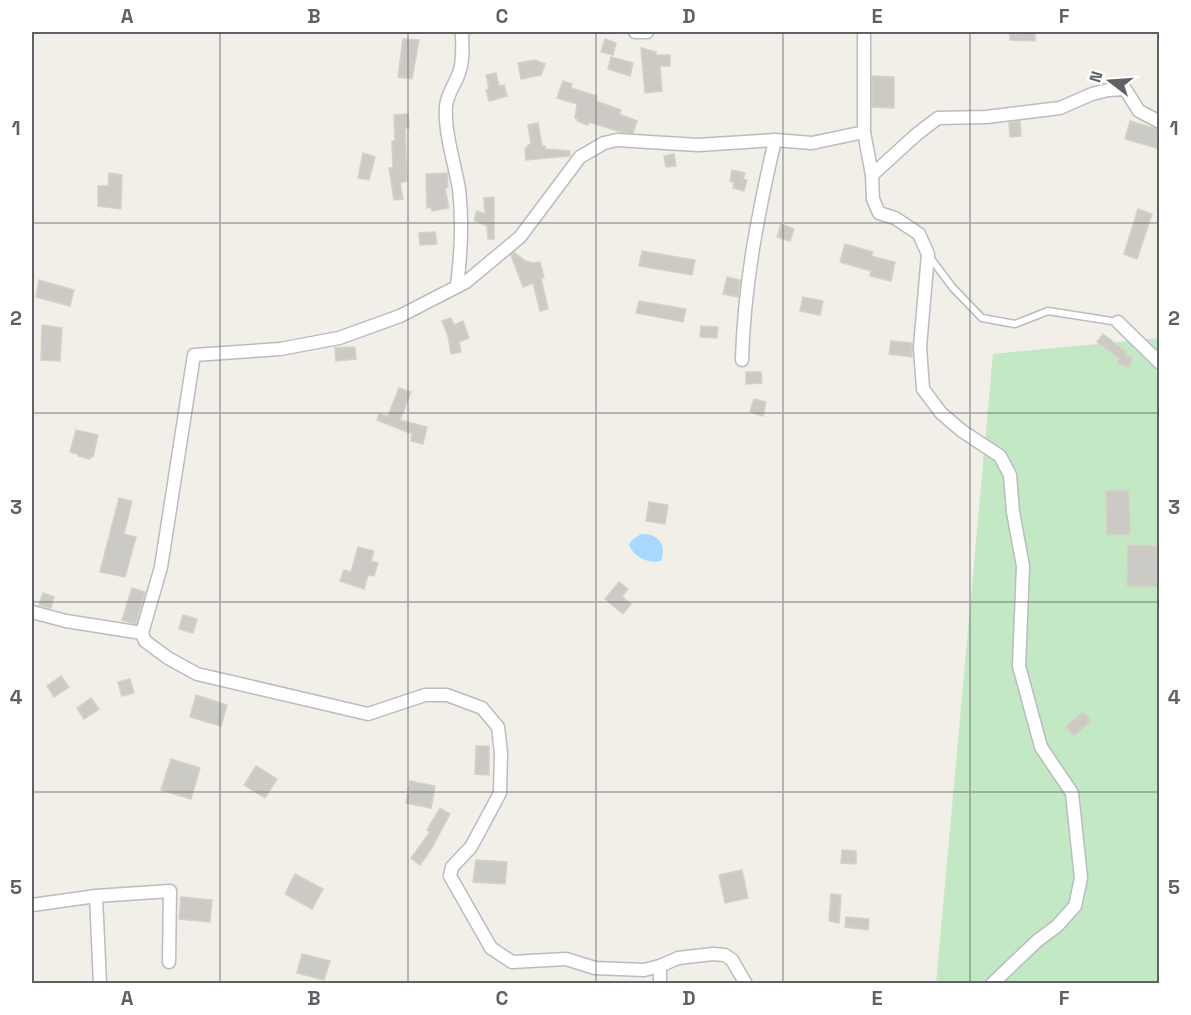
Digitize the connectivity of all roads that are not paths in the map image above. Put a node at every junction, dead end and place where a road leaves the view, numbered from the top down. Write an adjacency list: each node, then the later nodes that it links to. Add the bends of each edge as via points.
1 (462, 32): 8 (street, via 459,72 446,107 459,189)
2 (864, 32): 4 (street)
3 (1160, 122): 6 (street, via 1139,111 1125,89 1092,94 1060,108 986,117 938,117)
4 (864, 132): 5 (street, via 812,143); 6 (street)
5 (775, 140): 8 (street, via 698,145 617,140 593,148 580,157 520,237); 10 (street, via 752,245)
6 (872, 175): 7 (street, via 873,199 879,213 895,218 919,234)
7 (928, 254): 9 (lane, via 982,318 1015,324 1048,311); 21 (street, via 920,346 923,389 941,413 1000,456 1010,475 1023,566 1019,666 1041,747 1072,793 1081,879 1071,912)
8 (457, 286): 13 (street, via 400,315 339,338 280,349 194,355 161,567)
9 (1118, 322): 11 (street)
10 (742, 360)
11 (1160, 363)
12 (32, 612): 13 (street)
13 (142, 633): 17 (street, via 145,641 197,674 368,714 425,695 447,695 482,708 498,727 500,793 471,847 452,867 450,876 491,948 512,963 566,959 595,968 644,970)
14 (96, 896): 15 (street); 16 (street, via 170,891); 18 (street)
15 (32, 905)
16 (169, 963)
17 (660, 966): 19 (street); 20 (street, via 678,958 725,955)
18 (100, 984)
19 (660, 984)
20 (746, 984)
21 (992, 984)

